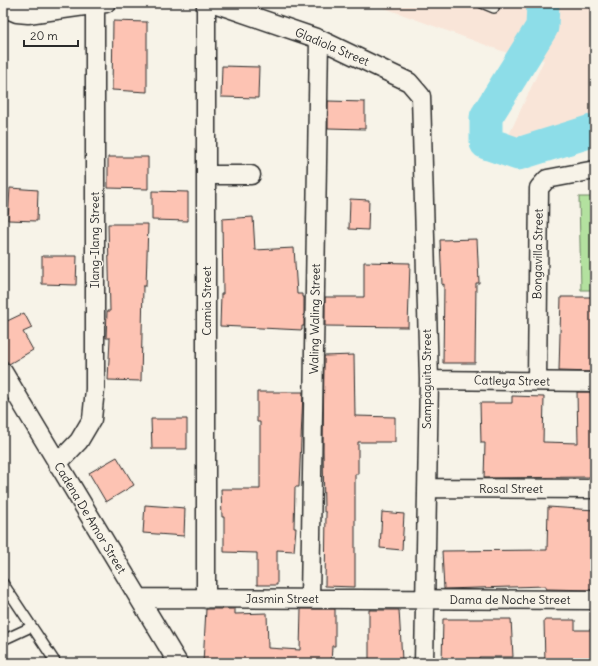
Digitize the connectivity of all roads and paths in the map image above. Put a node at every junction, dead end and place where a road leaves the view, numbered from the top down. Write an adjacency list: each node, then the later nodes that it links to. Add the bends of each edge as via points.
1 (206, 3): 10 (street, Camia Street)
2 (214, 3): 7 (street, Gladiola Street)
3 (482, 3): 6 (lane)
4 (101, 4): 5 (street, via 28,14); 16 (street, Ilang-Ilang Street, via 95,389 92,419 78,441)
5 (3, 7)
6 (494, 8)
7 (320, 39): 8 (street, Gladiola Street, via 409,82); 22 (street, Waling Waling Street)
8 (421, 96): 13 (street, Sampaguita Street)
9 (595, 170): 14 (street, Bongavilla Street, via 547,179 539,188)
10 (208, 175): 11 (street); 21 (street, Camia Street)
11 (251, 175)
12 (3, 372): 16 (street, Cadena De Amor Street)
13 (429, 380): 14 (street, Catleya Street); 17 (street, Sampaguita Street)
14 (537, 381): 15 (street, Catleya Street)
15 (595, 382)
16 (57, 464): 20 (street, Cadena De Amor Street)
17 (427, 488): 18 (street, Rosal Street); 23 (street, Sampaguita Street)
18 (595, 489)
19 (3, 583): 25 (lane)
20 (139, 598): 21 (street, Jasmin Street); 28 (street, Cadena De Amor Street)
21 (206, 599): 22 (street, Jasmin Street)
22 (310, 599): 23 (street, Jasmin Street)
23 (425, 600): 24 (street, Dama de Noche Street); 29 (street, Sampaguita Street)
24 (595, 600)
25 (31, 627): 26 (lane); 27 (lane)
26 (3, 640)
27 (56, 663)
28 (178, 663)
29 (424, 663)

